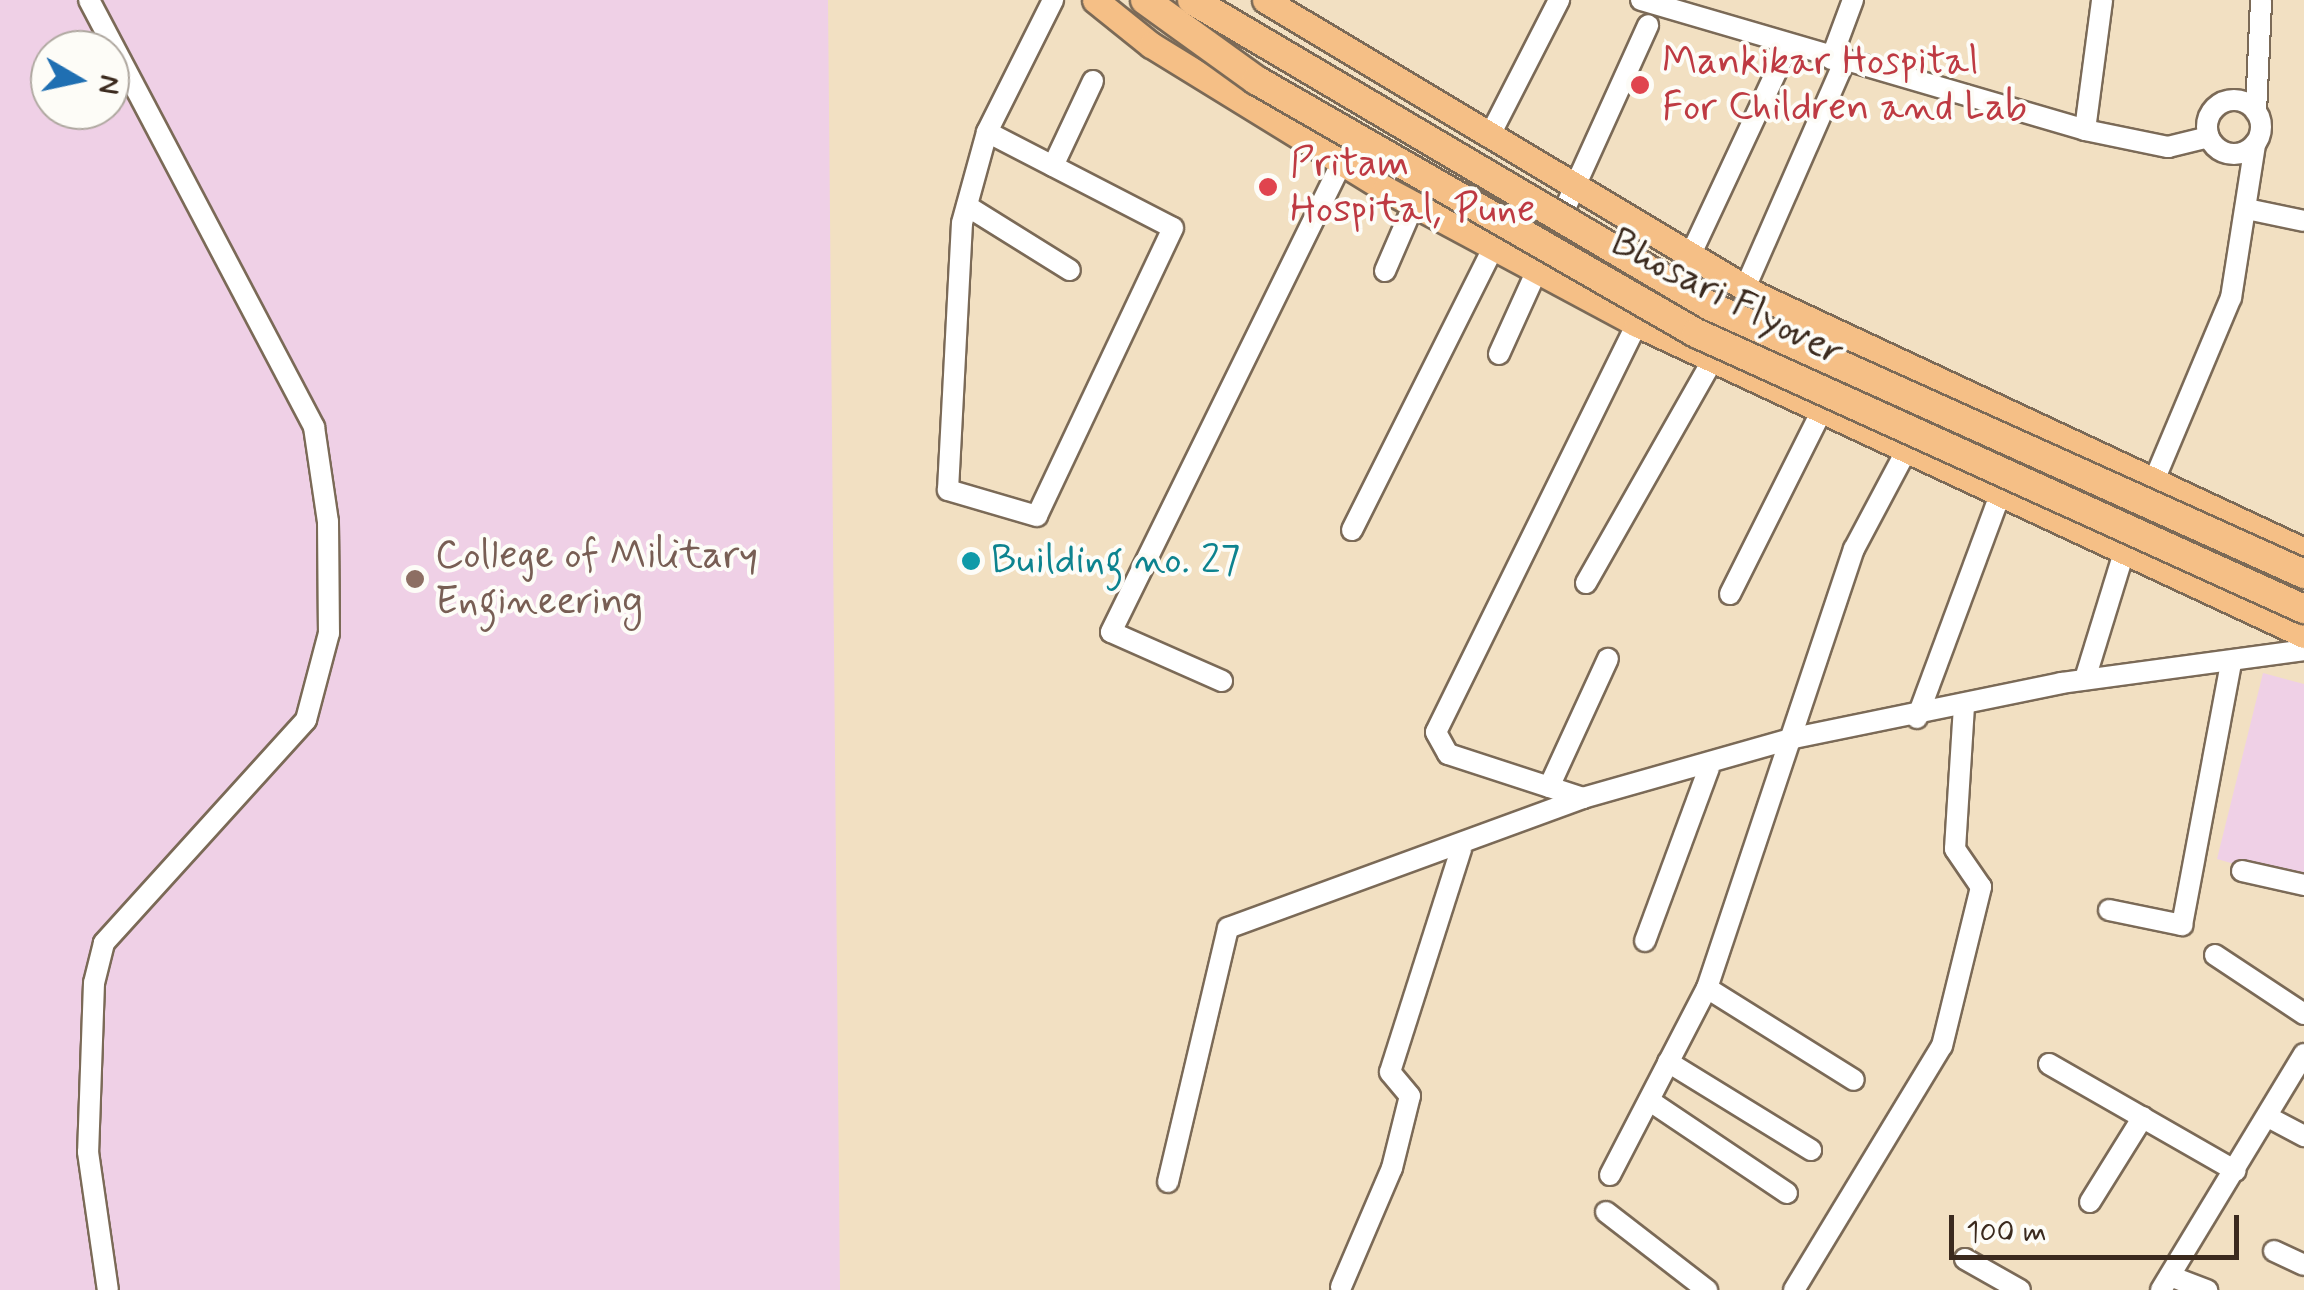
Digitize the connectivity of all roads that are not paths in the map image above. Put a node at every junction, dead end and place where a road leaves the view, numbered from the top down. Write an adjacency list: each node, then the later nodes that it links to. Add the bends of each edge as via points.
1 (90, 0): 89 (street, via 314,427 328,522 330,634 306,720 104,944 94,982 88,1152)
2 (1054, 0): 18 (street)
3 (1095, 0): 22 (main road)
4 (1145, 0): 48 (highway, Bhosari Flyover, bridge, via 1256,80 1696,333)
5 (1192, 0): 45 (highway, Bhosari Flyover, bridge, via 1710,306)
6 (1265, 0): 19 (main road)
7 (1560, 0): 19 (street)
8 (1641, 0): 13 (street)
9 (1853, 0): 14 (street)
10 (2102, 0): 17 (street)
11 (2260, 0): 16 (street)
12 (1648, 26): 24 (street)
13 (1788, 47): 14 (street); 30 (street)
14 (1838, 61): 17 (street); 34 (street)
15 (1093, 81): 23 (street)
16 (2256, 112): 20 (street, via 2221,103); 21 (street)
17 (2086, 130): 20 (street, via 2168,147)
18 (987, 132): 23 (street); 26 (street)
19 (1489, 137): 24 (main road)
20 (2209, 137): 21 (street, via 2230,154)
21 (2254, 144): 27 (street)
22 (1342, 162): 25 (main road); 54 (street, via 1112,632)
23 (1053, 166): 26 (street, via 1173,228 1036,516 948,490)
24 (1576, 188): 30 (main road); 33 (street)
25 (1414, 204): 29 (main road); 32 (street)
26 (967, 206): 31 (street)
27 (2246, 209): 28 (street); 40 (street, via 2231,298)
28 (2304, 221)
29 (1494, 247): 33 (main road); 42 (street)
30 (1690, 256): 34 (main road)
31 (1070, 270)
32 (1384, 271)
33 (1542, 272): 35 (main road); 36 (street)
34 (1745, 288): 40 (main road)
35 (1637, 324): 37 (main road); 59 (street, via 1436,732 1448,754)
36 (1499, 354)
37 (1712, 361): 38 (main road); 46 (street)
38 (1821, 412): 39 (main road); 47 (street)
39 (1906, 451): 41 (main road); 57 (street, via 1854,550)
40 (2158, 487): 43 (main road); 44 (street)
41 (2000, 495): 44 (main road); 56 (street)
42 (1352, 530)
43 (2304, 550)
44 (2124, 552): 49 (main road); 53 (street)
45 (2304, 574)
46 (1586, 583)
47 (1730, 594)
48 (2304, 609)
49 (2304, 635)
50 (2304, 650): 52 (street)
51 (1608, 659): 59 (street)
52 (2231, 663): 53 (street); 64 (street, via 2182,925)
53 (2085, 680): 55 (street)
54 (1222, 682)
55 (1964, 706): 56 (street); 91 (street, via 1955,850 1981,886 1942,1046)
56 (1917, 718): 57 (street)
57 (1794, 738): 58 (street); 67 (street)
58 (1708, 768): 60 (street); 65 (street)
59 (1549, 787): 60 (street)
60 (1583, 798): 61 (street)
61 (1461, 850): 80 (street, via 1353,877 1228,928); 88 (street, via 1390,1072 1410,1096 1392,1168)
62 (2242, 871): 63 (street)
63 (2304, 885)
64 (2109, 910)
65 (1644, 941)
66 (2215, 954): 68 (street)
67 (1707, 988): 70 (street); 72 (street)
68 (2304, 1014)
69 (2304, 1054): 74 (street)
70 (1668, 1062): 73 (street); 77 (street)
71 (2050, 1064): 75 (street)
72 (1854, 1080)
73 (1650, 1101): 79 (street); 81 (street)
74 (2268, 1116): 76 (street); 78 (street)
75 (2143, 1117): 78 (street); 82 (street)
76 (2304, 1136)
77 (1811, 1150)
78 (2236, 1171): 87 (street)
79 (1610, 1176)
80 (1168, 1182)
81 (1787, 1193)
82 (2090, 1202)
83 (1606, 1212): 90 (street)
84 (2274, 1251): 86 (street)
85 (1965, 1259): 92 (street)
86 (2304, 1265)
87 (2166, 1283): 93 (street)
88 (1341, 1286)
89 (108, 1290)
90 (1707, 1290)
91 (1794, 1290)
92 (2020, 1290)
93 (2207, 1290)

